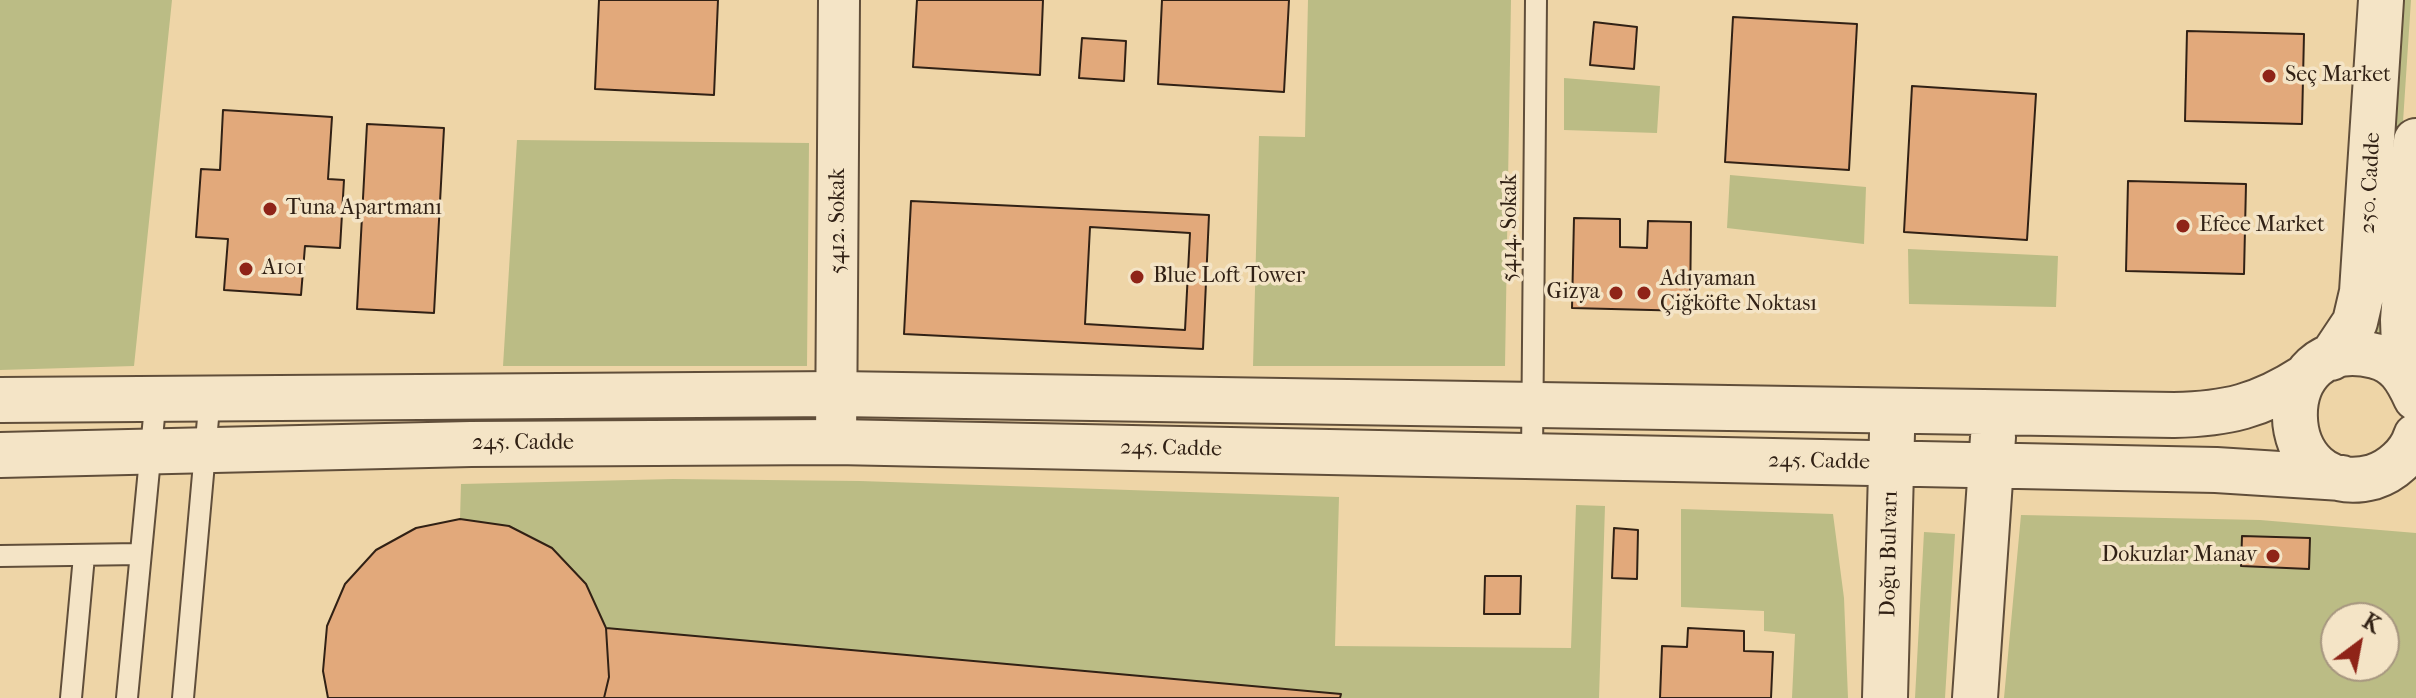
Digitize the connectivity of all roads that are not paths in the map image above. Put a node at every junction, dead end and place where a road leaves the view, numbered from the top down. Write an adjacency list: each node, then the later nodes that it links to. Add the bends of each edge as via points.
1 (839, 0): 8 (street, 5412. Sokak)
2 (1536, 0): 12 (lane, 5414. Sokak)
3 (2372, 1): 6 (street, 250. Cadde, via 2362,292 2355,322)
4 (2416, 141): 5 (street, 250. Cadde)
5 (2416, 149): 7 (street, 250. Cadde, via 2403,320)
6 (2318, 368): 7 (street, via 2360,352 2380,357); 14 (street, via 2255,405 2214,414); 23 (street, via 2295,396 2296,437 2322,469)
7 (2411, 385)
8 (838, 394): 10 (street); 12 (street); 16 (street, 5412. Sokak)
9 (156, 396): 10 (street); 11 (street); 17 (lane)
10 (210, 396): 18 (lane)
11 (0, 400)
12 (1534, 405): 13 (street); 20 (lane, 5414. Sokak)
13 (1892, 411): 14 (street); 21 (street, Doğu Bulvarı)
14 (1995, 411): 22 (street)
15 (2416, 436): 23 (street, via 2401,461 2383,474)
16 (836, 442): 18 (street, 245. Cadde); 20 (street, 245. Cadde)
17 (150, 451): 18 (street, 245. Cadde); 19 (street, 245. Cadde); 25 (lane)
18 (207, 451): 30 (lane)
19 (0, 455)
20 (1532, 456): 21 (street, 245. Cadde)
21 (1892, 463): 22 (street, 245. Cadde); 31 (street, Doğu Bulvarı)
22 (1992, 465): 23 (street, 245. Cadde); 32 (street)
23 (2352, 478): 24 (street, 245. Cadde)
24 (2416, 488)
25 (140, 554): 27 (lane); 29 (lane)
26 (0, 556): 27 (lane)
27 (84, 556): 28 (lane)
28 (71, 698)
29 (127, 698)
30 (183, 698)
31 (1885, 698)
32 (1975, 698)

